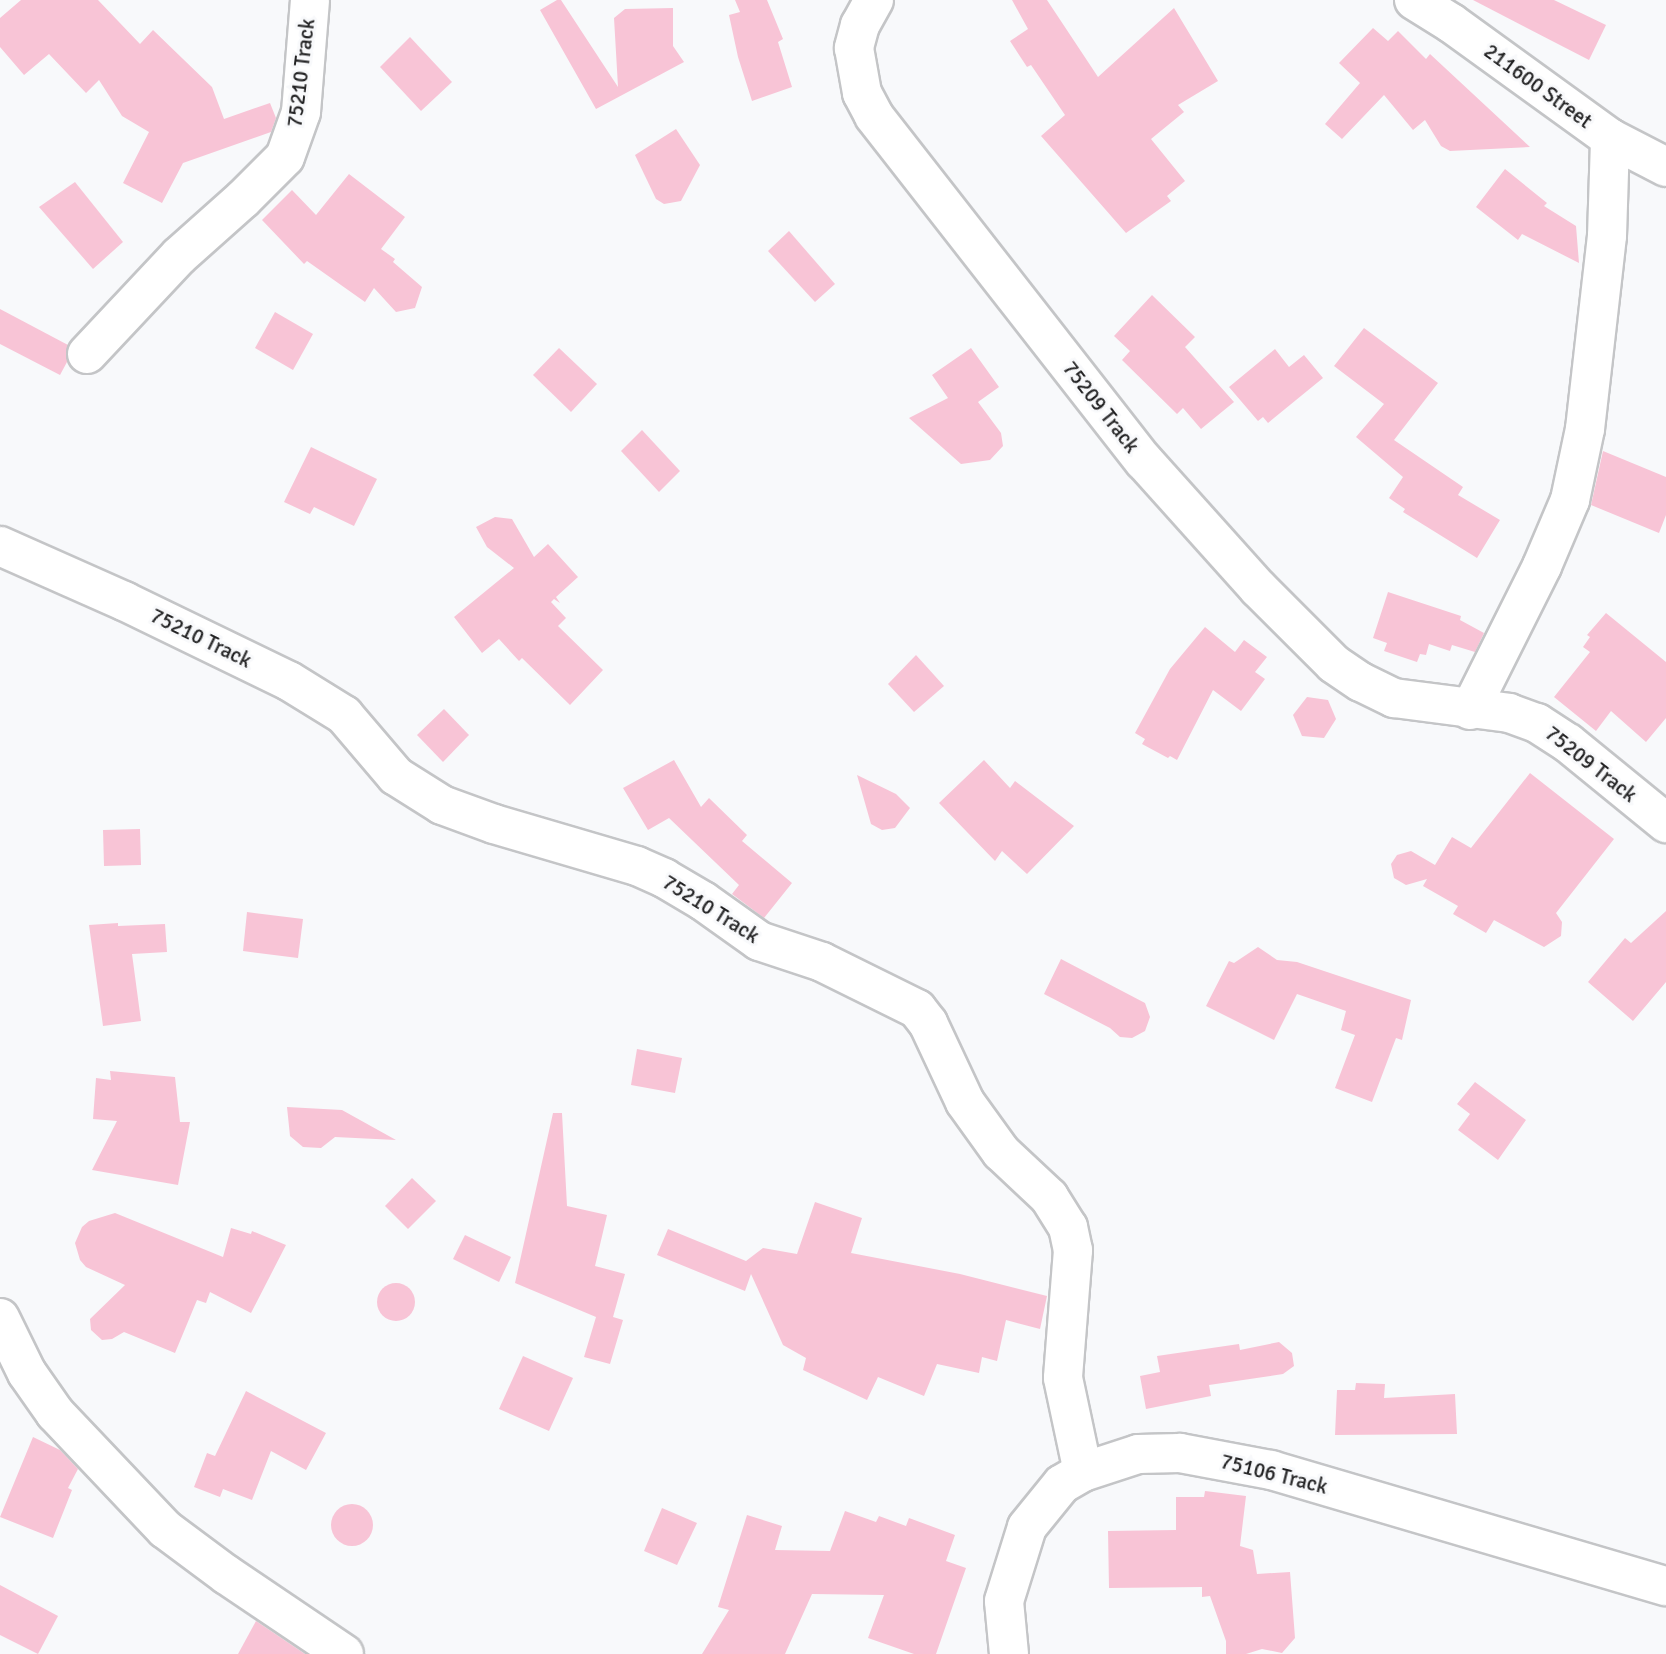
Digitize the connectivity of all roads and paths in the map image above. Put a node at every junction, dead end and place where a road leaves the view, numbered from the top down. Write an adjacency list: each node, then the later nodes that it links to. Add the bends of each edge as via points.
1 (310, 0): 6 (street, 75210 Track, via 301,112 285,157 179,256)
2 (874, 0): 8 (street, 75209 Track, via 854,48 862,93 874,116 1144,461 1258,588 1334,664 1394,698)
3 (1414, 0): 4 (street, 211600 Street)
4 (1610, 138): 5 (street, 211600 Street); 8 (street, via 1607,236 1584,429 1570,500)
5 (1666, 167)
6 (87, 355)
7 (9, 551): 11 (street, 75210 Track, via 289,681 344,715 396,776 442,805 646,870 703,901 760,942 822,962 917,1009 965,1102 1001,1152 1049,1197 1068,1227 1073,1250 1063,1378)
8 (1471, 710): 9 (street, 75209 Track, via 1509,713 1537,723)
9 (1666, 823)
10 (0, 1318): 13 (street, via 27,1373 55,1413 165,1529)
11 (1083, 1472): 12 (street, 75106 Track, via 1138,1454 1180,1453 1270,1470); 14 (street, 75106 Track, via 1062,1484 1027,1527 1004,1601)
12 (1666, 1586)
13 (344, 1654)
14 (1009, 1654)

